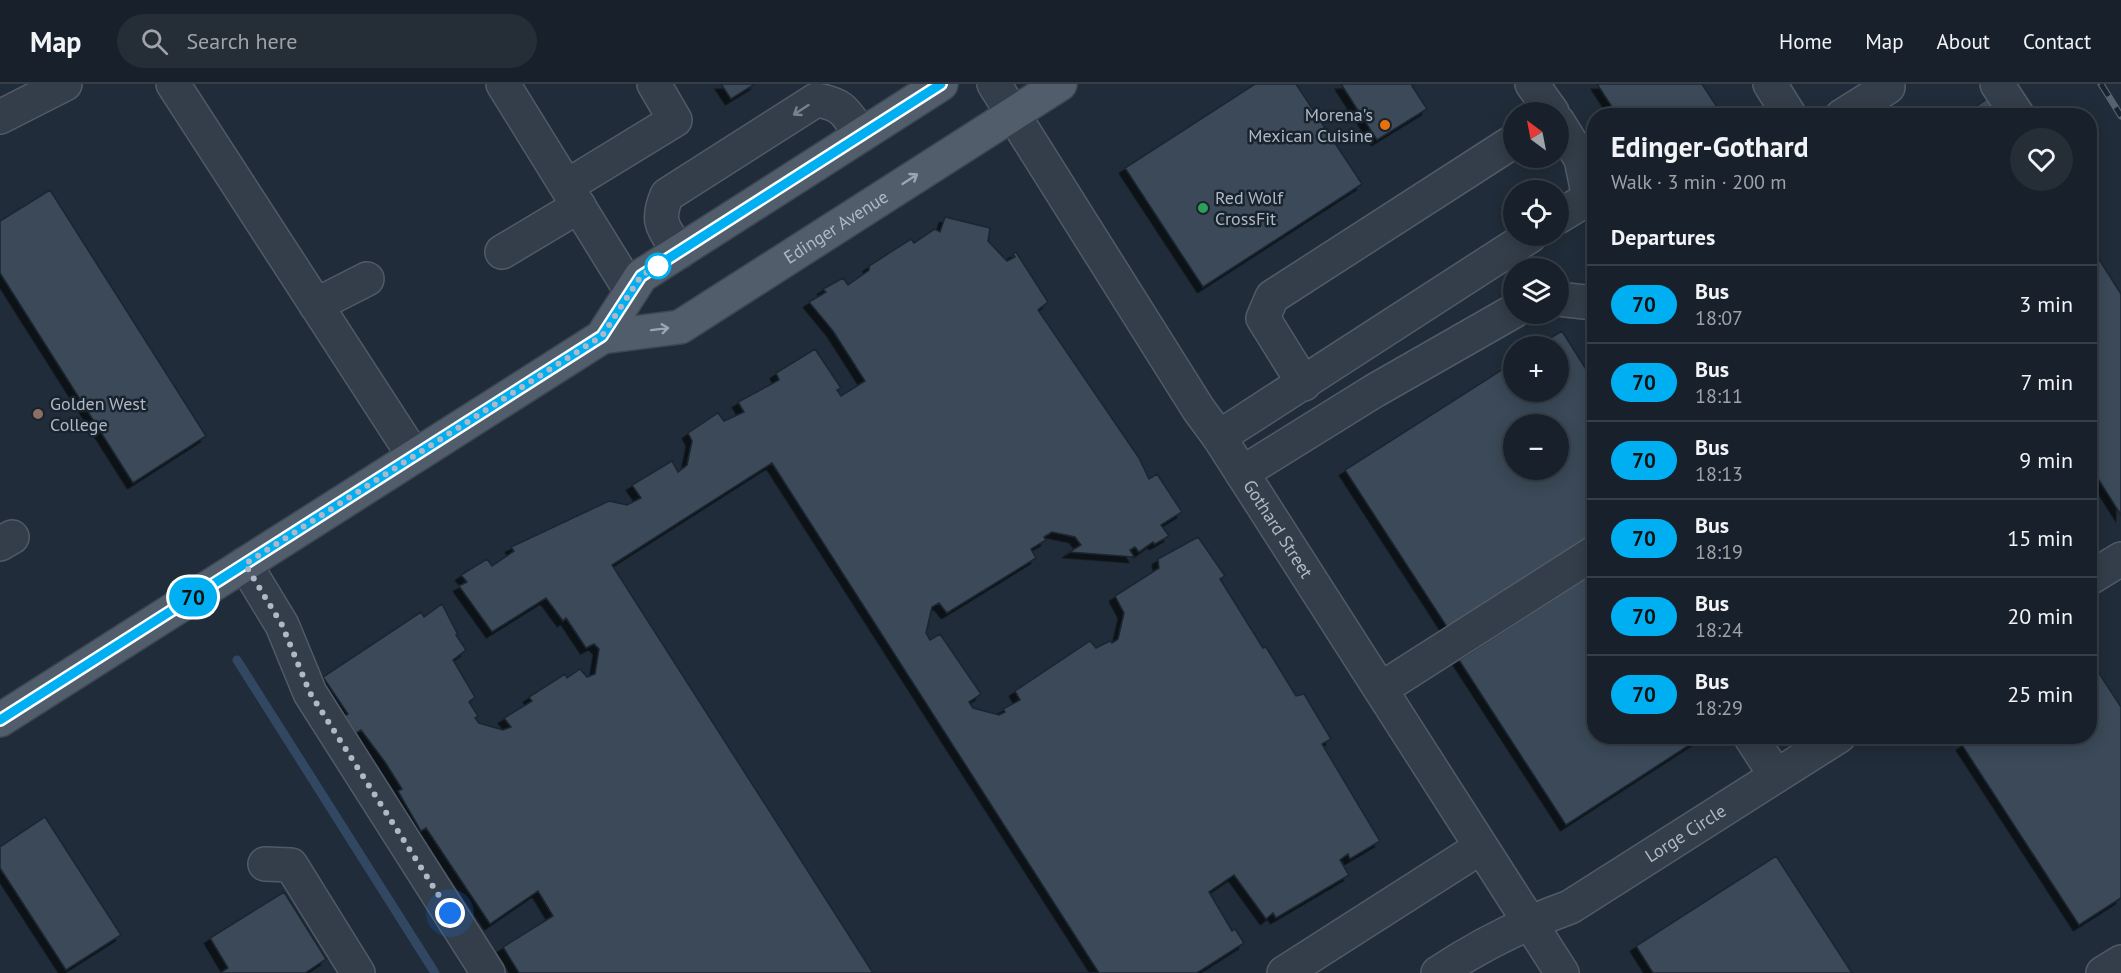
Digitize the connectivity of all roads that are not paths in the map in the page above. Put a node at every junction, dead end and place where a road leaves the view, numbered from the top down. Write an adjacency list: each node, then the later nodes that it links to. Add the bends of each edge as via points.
1 (65, 84): 17 (street)
2 (173, 84): 32 (street)
3 (503, 84): 22 (street)
4 (654, 84): 22 (street, via 675,120)
5 (941, 84): 18 (main road, Edinger Avenue)
6 (994, 84): 16 (street, Gothard Street)
7 (1060, 84): 16 (main road, Edinger Avenue)
8 (1532, 84): 12 (street)
9 (1770, 84): 13 (street)
10 (1997, 84): 15 (street)
11 (1888, 85): 14 (street)
12 (1545, 102)
13 (1785, 108)
14 (1854, 108)
15 (2013, 108)
16 (1014, 113): 34 (main road, Edinger Avenue, one-way to 16, via 680,327); 36 (street, Gothard Street)
17 (0, 117)
18 (861, 135): 27 (main road, Edinger Avenue); 27 (street, one-way to 27, via 843,108 816,100 667,195 660,222)
19 (1569, 140): 21 (street, via 1581,159)
20 (1503, 148): 35 (street, via 1272,297 1263,318)
21 (1587, 188)
22 (573, 196): 26 (street); 29 (street)
23 (1587, 199): 24 (street)
24 (1569, 211)
25 (1515, 246): 35 (street)
26 (502, 252)
27 (679, 252): 29 (main road, Edinger Avenue, via 641,276)
28 (367, 279): 32 (street)
29 (632, 291): 34 (main road, Edinger Avenue)
30 (1569, 300): 31 (street)
31 (1587, 302)
32 (316, 305): 37 (street)
33 (1503, 317): 38 (street)
34 (602, 336): 37 (main road, Edinger Avenue)
35 (1304, 384): 36 (street)
36 (1219, 437): 38 (street, Gothard Street)
37 (414, 456): 41 (main road, Edinger Avenue)
38 (1242, 473): 43 (street, Gothard Street)
39 (1587, 557): 43 (street)
40 (2121, 559): 42 (street)
41 (245, 564): 44 (main road, Edinger Avenue); 53 (street, via 282,625 310,693)
42 (2097, 574)
43 (1381, 689): 48 (street, Gothard Street)
44 (0, 720)
45 (1755, 744): 47 (street)
46 (1823, 744): 47 (street, Lorge Circle)
47 (1776, 776): 50 (street, Lorge Circle, via 1570,907)
48 (1481, 847): 50 (street, Gothard Street); 54 (street)
49 (265, 864): 52 (street, via 291,865)
50 (1529, 922): 55 (street, Lorge Circle, via 1480,945); 56 (street, Gothard Street)
51 (2121, 962): 57 (street)
52 (358, 973)
53 (488, 973)
54 (1284, 973)
55 (1438, 973)
56 (1562, 973)
57 (2103, 973)

